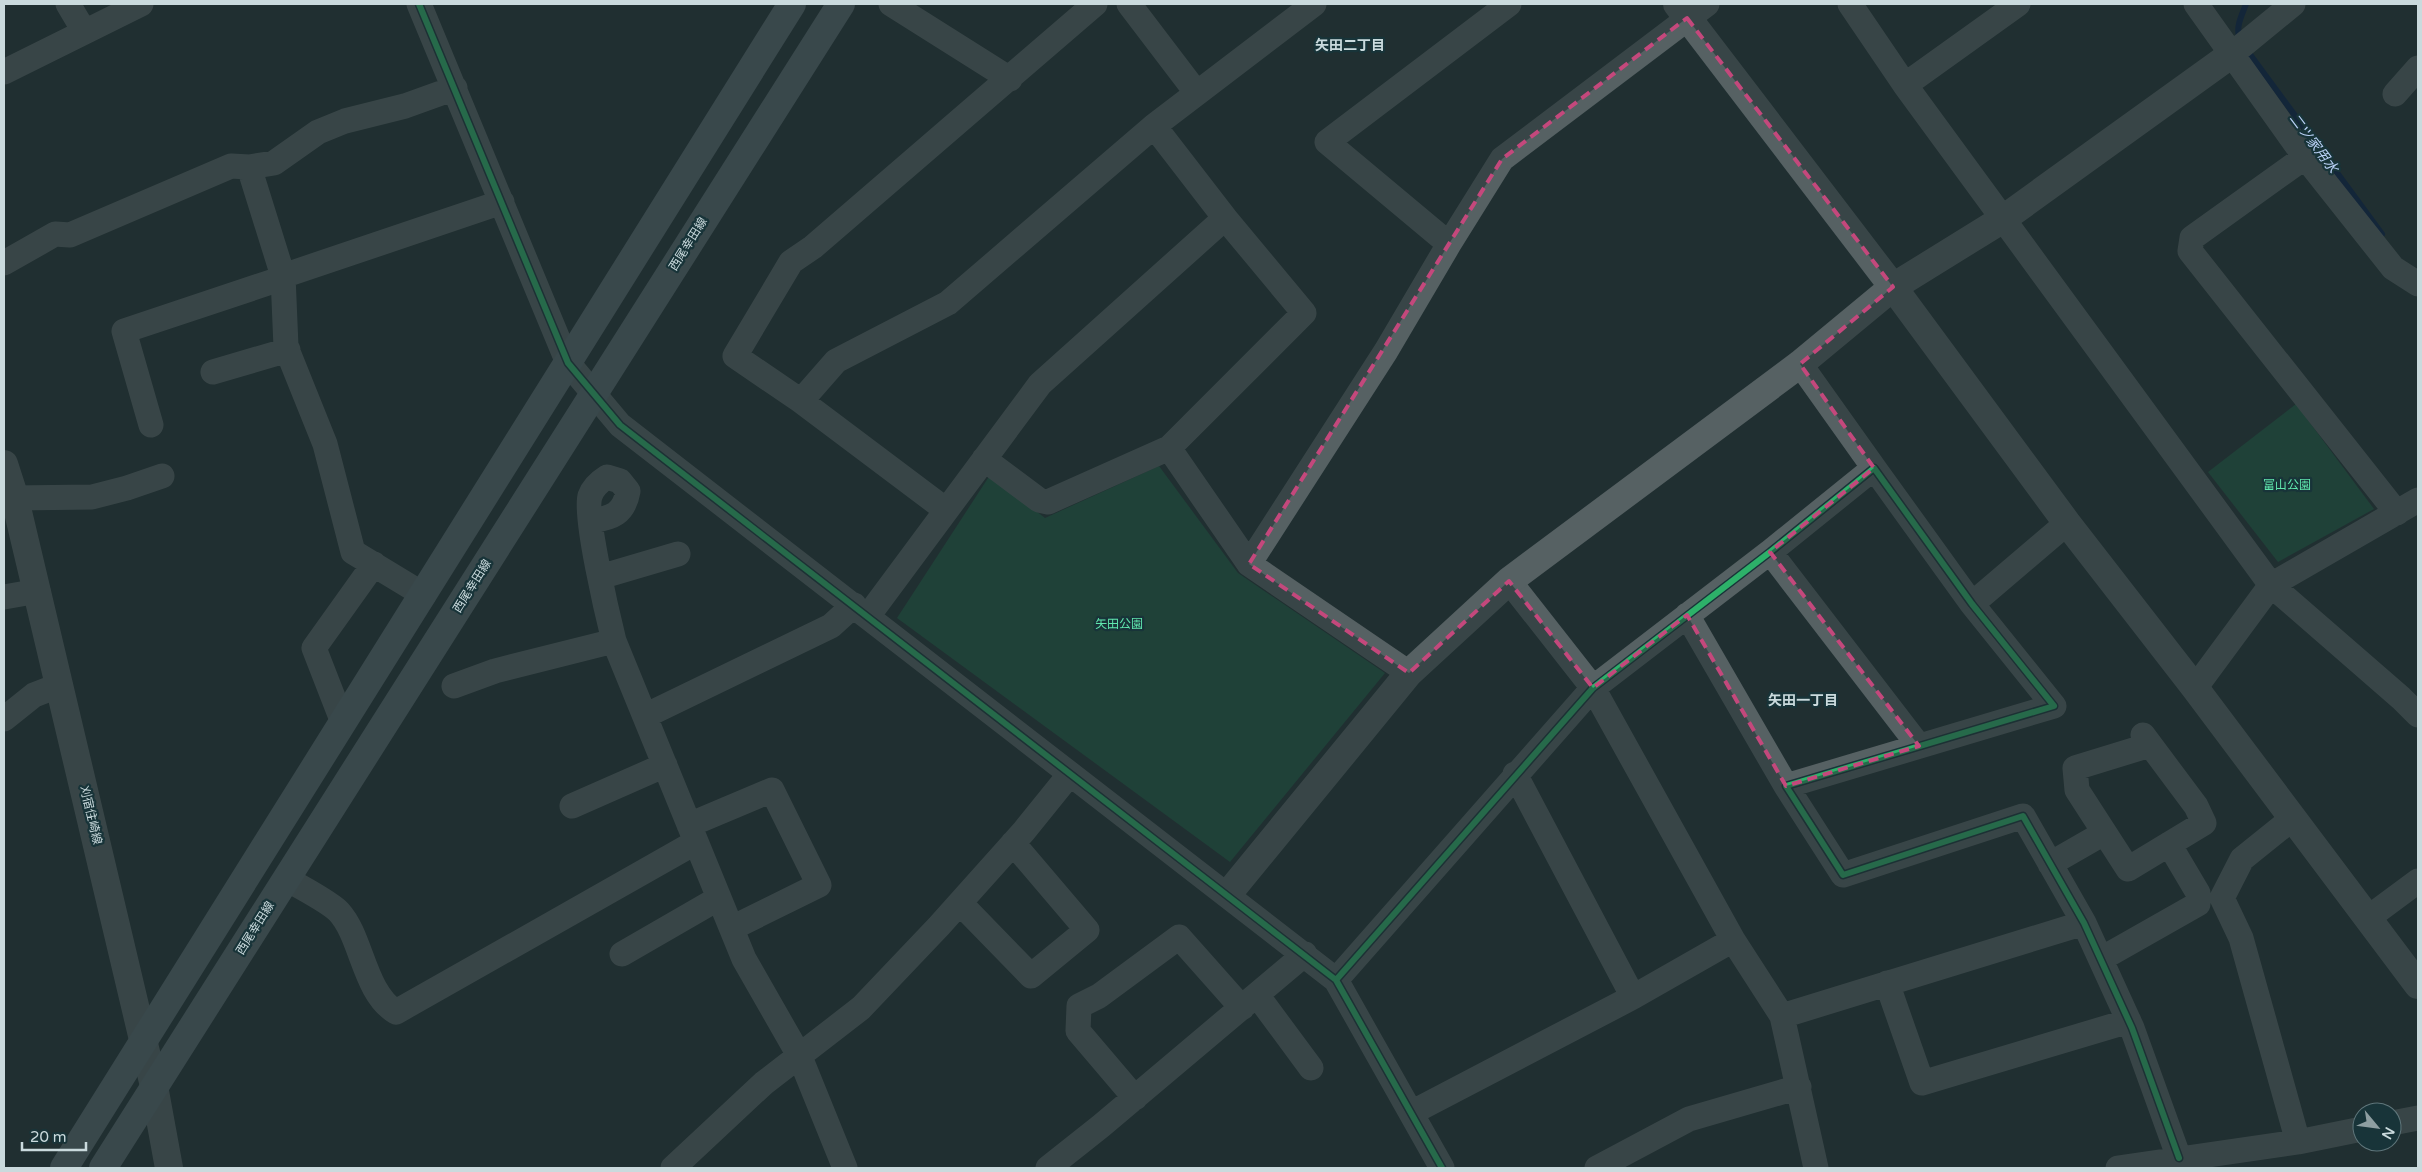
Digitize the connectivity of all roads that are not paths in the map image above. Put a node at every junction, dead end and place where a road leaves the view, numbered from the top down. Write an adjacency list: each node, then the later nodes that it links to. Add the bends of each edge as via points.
1 (68, 4): 16 (street)
2 (141, 4): 16 (street)
3 (419, 4): 22 (street)
4 (792, 4): 37 (main road)
5 (841, 4): 40 (main road, 西尾幸田線)
6 (891, 4): 20 (street)
7 (1095, 4): 20 (street)
8 (1129, 4): 23 (street)
9 (1314, 4): 23 (street)
10 (1509, 4): 31 (street, via 1327,142)
11 (1850, 4): 21 (street)
12 (2018, 4): 21 (street)
13 (2196, 4): 17 (street)
14 (2293, 4): 17 (street)
15 (1690, 8): 31 (street, via 1502,159); 35 (street)
16 (84, 31): 19 (street)
17 (2232, 54): 26 (street); 30 (street)
18 (2418, 68): 24 (street)
19 (4, 72)
20 (1010, 79): 41 (street, via 792,262 735,356)
21 (1905, 85): 30 (street)
22 (455, 88): 27 (street, via 405,106 344,121 318,132 274,163); 28 (street)
23 (1196, 92): 25 (street)
24 (2395, 94)
25 (1154, 126): 29 (street); 41 (street, via 948,303 836,361)
26 (2305, 157): 34 (street, via 2393,268); 51 (street, via 2192,238 2190,251)
27 (249, 166): 32 (street, via 230,166 70,235 55,234); 33 (street)
28 (502, 202): 33 (street); 37 (street)
29 (1224, 218): 43 (street, via 1304,313); 44 (street, via 1040,384)
30 (2003, 219): 35 (street); 60 (street)
31 (1449, 244): 57 (street)
32 (4, 263)
33 (283, 277): 36 (street); 42 (street, via 124,331)
34 (2418, 284)
35 (1893, 288): 38 (street); 53 (street)
36 (288, 350): 39 (street); 56 (street, via 325,444 353,552)
37 (568, 363): 40 (street); 62 (main road)
38 (1800, 364): 46 (street); 59 (street)
39 (213, 372)
40 (594, 393): 65 (street, via 620,424); 89 (main road, 西尾幸田線)
41 (801, 401): 50 (street)
42 (151, 425)
43 (1168, 448): 44 (street, via 1048,502 1039,500); 57 (street)
44 (984, 459): 50 (street)
45 (4, 464): 48 (street, 刈宿住崎線)
46 (1874, 468): 54 (street); 64 (street)
47 (162, 476): 48 (street, via 92,497)
48 (14, 498): 61 (street, 刈宿住崎線)
49 (2418, 500): 51 (street)
50 (946, 510): 65 (street)
51 (2397, 513): 60 (street)
52 (591, 521): 58 (street)
53 (2067, 523): 64 (street); 72 (street)
54 (1770, 552): 66 (street); 77 (street)
55 (678, 554): 58 (street)
56 (374, 564): 62 (street); 76 (street, via 314,648)
57 (1250, 564): 68 (street)
58 (600, 577): 67 (street)
59 (1509, 581): 68 (street); 71 (street)
60 (2271, 585): 72 (street); 73 (street)
61 (38, 592): 63 (street); 69 (street, 刈宿住崎線)
62 (424, 595): 76 (main road)
63 (4, 597)
64 (1972, 604): 77 (street, via 2054,706)
65 (861, 610): 74 (street); 79 (street)
66 (1687, 615): 71 (street); 81 (street)
67 (614, 641): 70 (street, via 495,671); 74 (street)
68 (1409, 673): 91 (street)
69 (60, 685): 75 (street, via 34,694); 108 (street, 刈宿住崎線)
70 (454, 686)
71 (1593, 688): 80 (street); 97 (street)
72 (2195, 688): 83 (street)
73 (2418, 715)
74 (645, 716): 78 (street)
75 (4, 719)
76 (342, 720): 108 (main road)
77 (1919, 746): 81 (street)
78 (665, 764): 82 (street); 85 (street)
79 (1070, 774): 86 (street); 91 (street)
80 (1515, 774): 101 (street); 104 (street)
81 (1786, 786): 88 (street, via 1843,875 2023,816)
82 (572, 806)
83 (2293, 818): 94 (street); 118 (street, via 2242,859 2222,898 2241,938)
84 (2104, 833): 87 (street, via 2128,869); 87 (street, via 2077,790 2076,768 2146,740 2196,806 2204,824); 88 (street)
85 (692, 834): 89 (street, via 396,1012 387,1006 362,962 339,911); 92 (street); 96 (street, via 772,790 818,885)
86 (1013, 844): 93 (street); 93 (street, via 1087,930 1031,976)
87 (2170, 844): 100 (street, via 2198,893 2198,904)
88 (2050, 864): 95 (street)
89 (287, 879): 111 (main road, 西尾幸田線)
90 (2418, 881): 94 (street)
91 (1228, 894): 99 (street)
92 (719, 898): 96 (street); 98 (street)
93 (960, 903): 109 (street, via 860,1008)
94 (2368, 918): 103 (street)
95 (2084, 922): 100 (street); 102 (street)
96 (732, 928): 109 (street, via 744,959)
97 (1732, 940): 104 (street); 106 (street)
98 (622, 954)
99 (1305, 954): 101 (street); 105 (street)
100 (2100, 959): 107 (street)
101 (1336, 980): 114 (street)
102 (1888, 983): 106 (street); 107 (street, via 1922,1083)
103 (2418, 985)
104 (1633, 997): 114 (street)
105 (1249, 1001): 110 (street); 113 (street); 113 (street, via 1179,936 1099,996 1079,1006 1078,1031)
106 (1782, 1016): 112 (street)
107 (2129, 1021): 119 (street)
108 (144, 1043): 111 (street, 刈宿住崎線); 120 (main road)
109 (800, 1057): 123 (street, via 764,1083); 124 (street)
110 (1311, 1068)
111 (154, 1086): 121 (main road, 西尾幸田線); 122 (street, 刈宿住崎線)
112 (1799, 1087): 127 (street, via 1689,1119); 128 (street)
113 (1135, 1098): 125 (street)
114 (1411, 1113): 126 (street)
115 (2418, 1118): 116 (street)
116 (2402, 1121)
117 (2352, 1131): 118 (street)
118 (2298, 1142): 119 (street)
119 (2179, 1158): 129 (street)
120 (64, 1168)
121 (103, 1168)
122 (169, 1168)
123 (673, 1168)
124 (845, 1168)
125 (1048, 1168)
126 (1442, 1168)
127 (1597, 1168)
128 (1816, 1168)
129 (2118, 1168)

